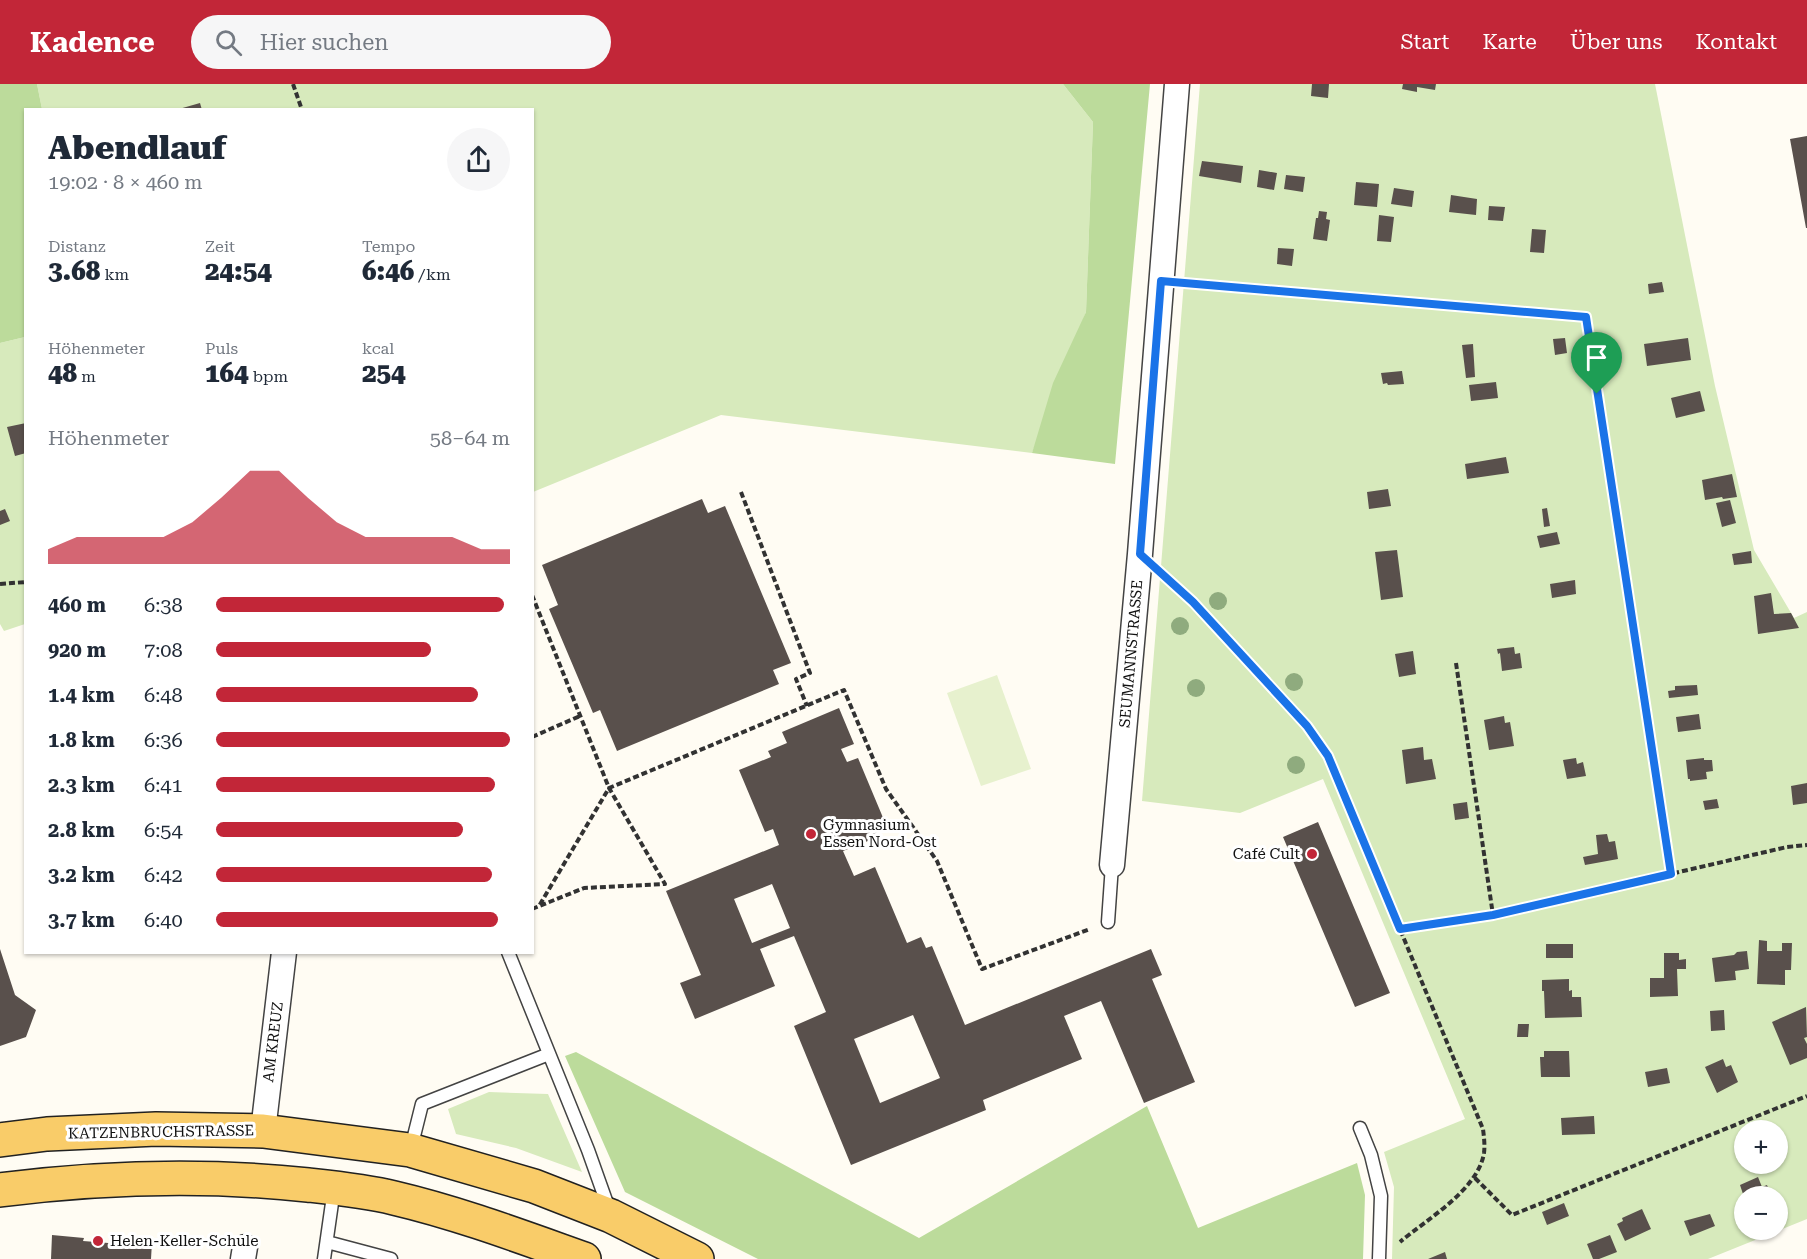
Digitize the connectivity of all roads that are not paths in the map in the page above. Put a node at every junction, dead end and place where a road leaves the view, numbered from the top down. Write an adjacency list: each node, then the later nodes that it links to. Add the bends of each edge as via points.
1 (1177, 84): 2 (street, SEUMANNSTRASSE)
2 (1112, 865): 3 (lane)
3 (1108, 922)
4 (284, 954): 8 (street, AM KREUZ)
5 (509, 954): 6 (lane)
6 (549, 1054): 10 (lane, via 422,1104); 13 (lane)
7 (1360, 1128): 15 (lane, via 1381,1196)
8 (263, 1131): 9 (main road, KATZENBRUCHSTRASSE, via 156,1129); 10 (main road, KATZENBRUCHSTRASSE)
9 (0, 1140)
10 (410, 1150): 13 (main road, KATZENBRUCHSTRASSE, via 534,1186)
11 (334, 1188): 12 (main road, via 254,1180 164,1178 66,1182); 14 (lane); 18 (main road, via 393,1197)
12 (0, 1190)
13 (611, 1216): 19 (main road, KATZENBRUCHSTRASSE)
14 (327, 1242): 16 (lane); 17 (lane)
15 (1379, 1255)
16 (324, 1259)
17 (391, 1259)
18 (584, 1259)
19 (697, 1259)

